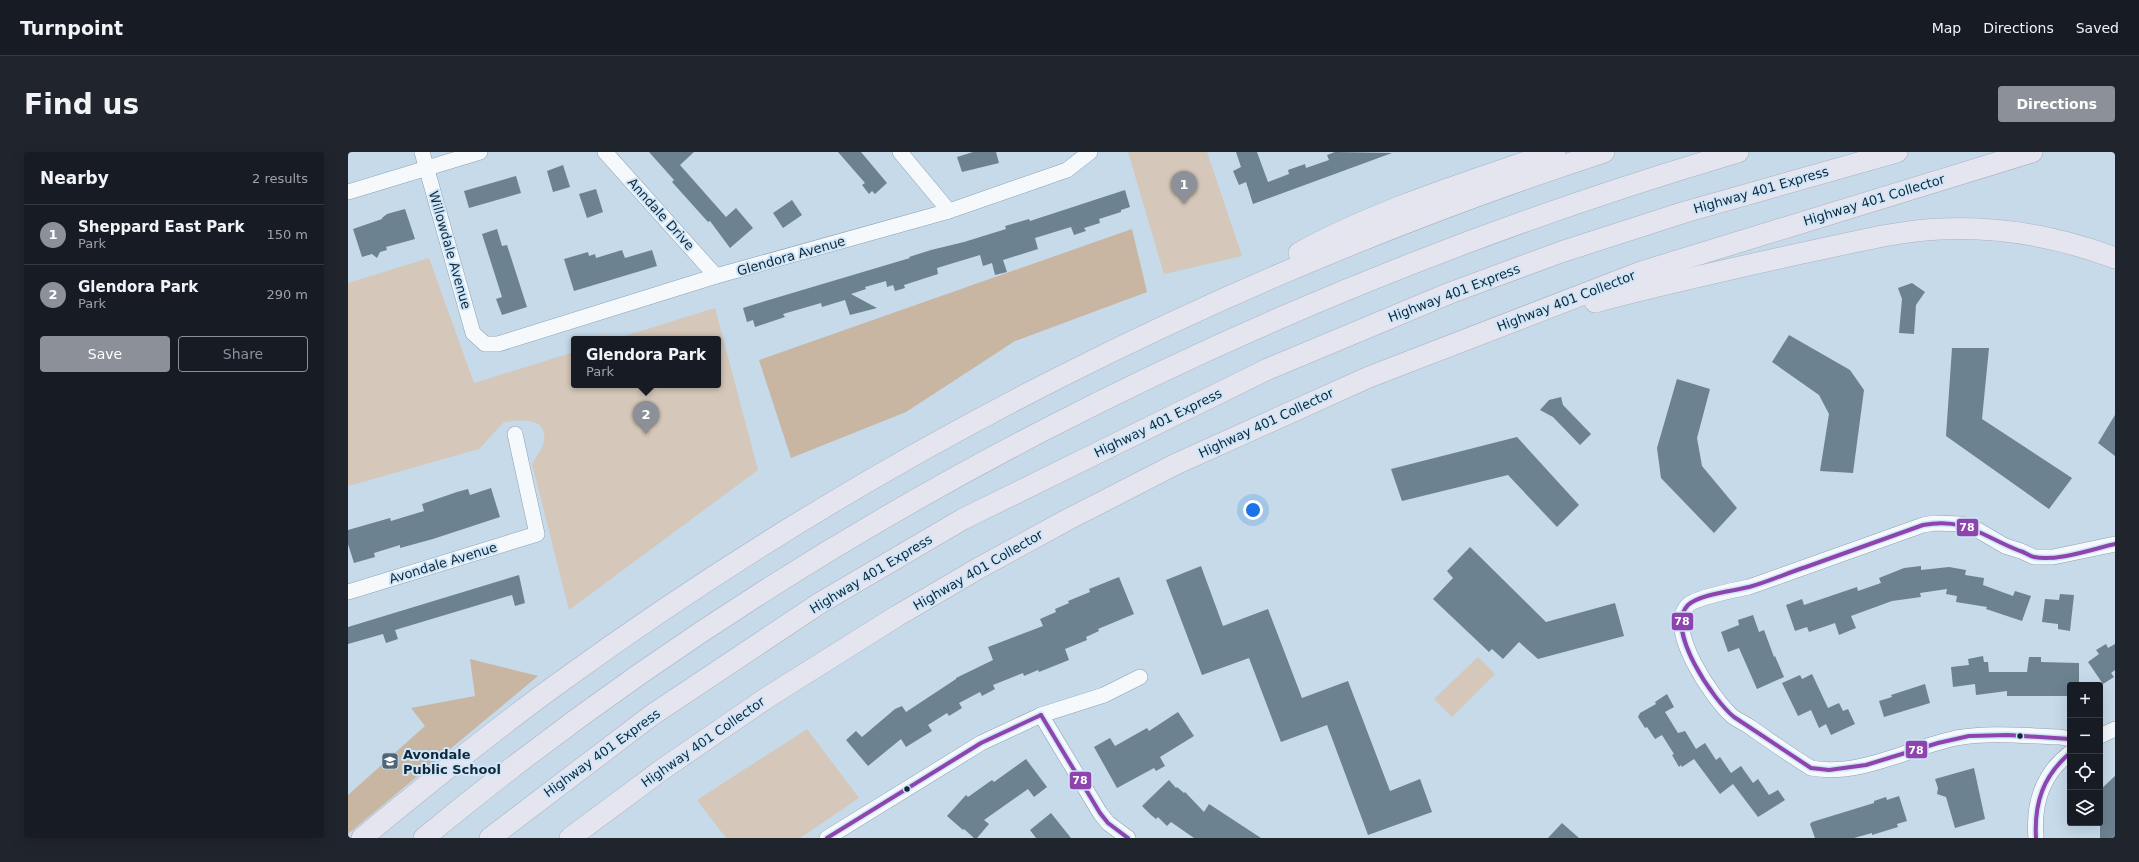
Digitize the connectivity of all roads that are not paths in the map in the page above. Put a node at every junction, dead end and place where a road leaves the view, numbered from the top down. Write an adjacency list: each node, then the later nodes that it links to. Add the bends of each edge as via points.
1 (422, 152): 11 (street, Willowdale Avenue)
2 (480, 152): 11 (street)
3 (605, 152): 15 (street, Anndale Drive)
4 (900, 152): 13 (street)
5 (1090, 152): 13 (street, Glendora Avenue, via 1067,170)
6 (1555, 152): 16 (highway, via 1414,203 1327,238)
7 (1604, 152): 16 (highway, via 1418,217)
8 (1738, 152): 29 (highway, via 1540,215 1388,272 1211,347 1032,436 900,510 729,615 570,725)
9 (1897, 152): 30 (highway, Highway 401 Express, via 1685,212 1561,252 1450,293 1261,372 963,518 820,603 652,715)
10 (2032, 152): 17 (highway, Highway 401 Collector, via 1641,272)
11 (427, 168): 12 (street); 18 (street, Willowdale Avenue, via 472,333)
12 (348, 192)
13 (949, 212): 15 (street, Glendora Avenue)
14 (2115, 258): 17 (highway, via 2072,244 2027,234 1971,229 1921,231 1748,264)
15 (716, 276): 18 (street, Glendora Avenue, via 498,344)
16 (1170, 324): 28 (highway, via 1074,370 960,430 752,552 557,684 451,765)
17 (1482, 332): 31 (highway, Highway 401 Collector, via 1356,382 1197,455 978,568 768,697 663,769)
18 (485, 344)
19 (515, 434): 21 (street, Avondale Avenue, via 537,534)
20 (2115, 544): 26 (street, via 2053,557 2034,557 2005,546 1976,529 1961,524 1934,523 1749,587 1694,601 1688,605 1681,622 1689,654 1699,675 1732,716 1811,768 1823,770 1882,761 1976,735)
21 (348, 592)
22 (1140, 677): 23 (street, via 1104,695)
23 (1041, 715): 32 (street, via 981,743); 33 (street, via 1097,809 1108,823)
24 (2115, 729): 25 (street)
25 (2103, 735)
26 (2067, 738)
27 (2067, 757): 34 (street, via 2051,772 2040,791 2036,808)
28 (362, 838)
29 (424, 838)
30 (490, 838)
31 (570, 838)
32 (827, 838)
33 (1128, 838)
34 (2036, 838)

